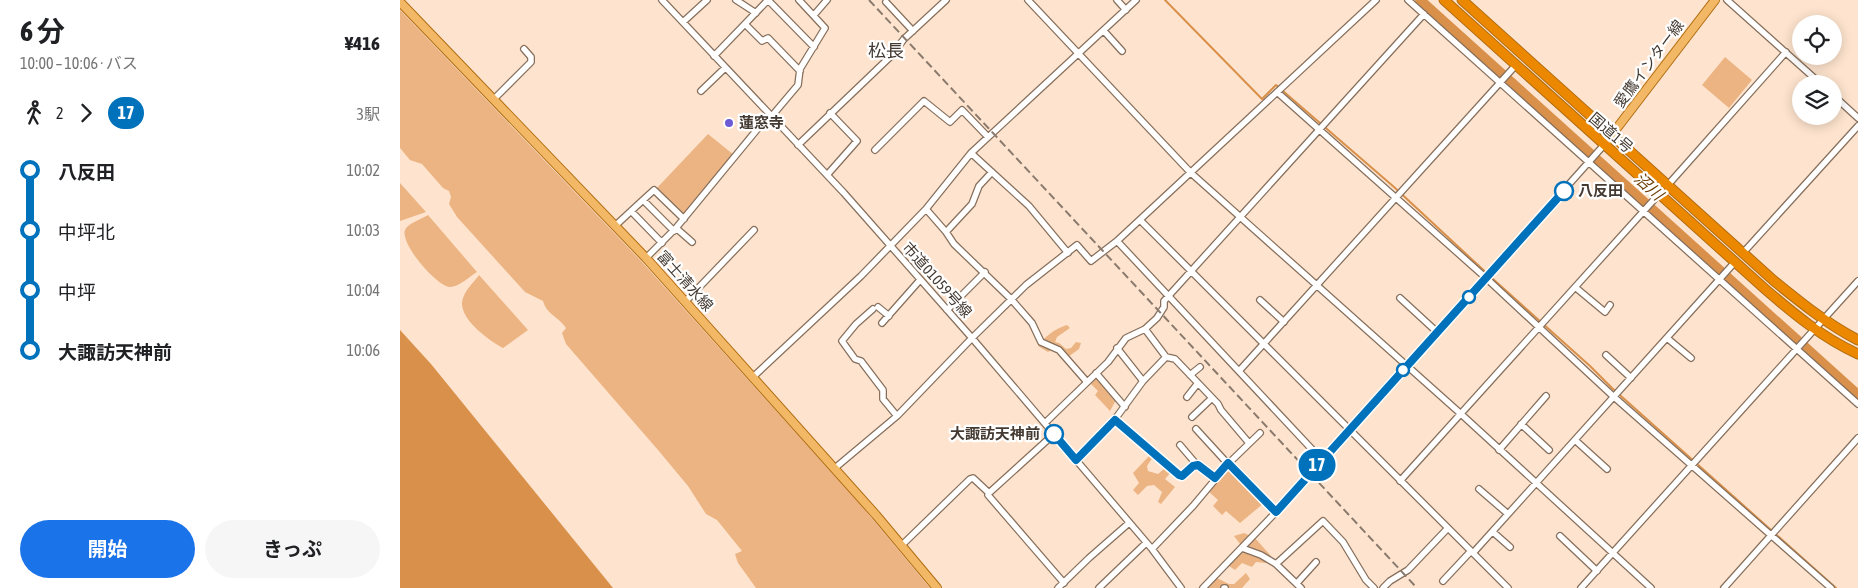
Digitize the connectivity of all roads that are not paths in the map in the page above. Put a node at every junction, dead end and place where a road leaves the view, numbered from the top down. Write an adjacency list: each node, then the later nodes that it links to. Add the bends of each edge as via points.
1 (662, 0): 23 (street, 市道01059号線)
2 (707, 0): 23 (street)
3 (736, 0): 20 (street)
4 (768, 0): 20 (street); 27 (street)
5 (799, 0): 22 (street)
6 (827, 0): 22 (street)
7 (946, 0): 25 (street)
8 (1028, 0): 31 (street)
9 (1117, 0): 19 (street)
10 (1136, 0): 19 (street)
11 (1376, 0): 39 (street)
12 (1408, 0): 21 (street)
13 (1444, 0): 33 (highway, 国道1号)
14 (1462, 0): 47 (highway, 国道1号)
15 (1715, 0): 47 (main road, 愛鷹インター線)
16 (1727, 0): 30 (street)
17 (400, 2): 40 (main road, 富士清水線)
18 (886, 2): 25 (street)
19 (1126, 10): 26 (street)
20 (756, 13): 24 (street)
21 (1424, 14): 37 (street); 46 (street)
22 (814, 15): 27 (street, via 825,28)
23 (682, 22): 32 (street, 市道01059号線)
24 (745, 24): 32 (street); 35 (street, via 762,41 768,38)
25 (913, 31): 42 (street)
26 (1104, 31): 29 (street); 31 (street)
27 (814, 47): 35 (street)
28 (524, 49): 40 (street, via 531,62)
29 (1122, 51)
30 (1786, 52): 36 (street); 57 (street)
31 (1079, 55): 48 (street); 55 (street)
32 (714, 56): 34 (street, 市道01059号線)
33 (1516, 65): 37 (street); 50 (highway, 国道1号)
34 (725, 68): 38 (street); 43 (street, 市道01059号線)
35 (800, 71): 43 (street, via 798,84)
36 (1811, 75)
37 (1501, 82): 53 (street); 59 (street)
38 (701, 91)
39 (1277, 92): 46 (street); 55 (street)
40 (494, 99): 67 (main road, 富士清水線)
41 (1842, 103): 44 (street)
42 (830, 113): 49 (street); 56 (street, via 857,141)
43 (770, 116): 49 (street, 市道01059号線); 65 (street)
44 (1858, 118)
45 (1858, 126): 76 (street)
46 (1319, 130): 59 (street); 64 (street)
47 (1611, 136): 50 (main road, 愛鷹インター線); 57 (highway, 国道1号)
48 (988, 137): 51 (street, via 962,110 950,122 924,101); 52 (street)
49 (798, 145): 56 (street, 市道01059号線)
50 (1602, 148): 53 (street); 58 (highway, 国道1号)
51 (875, 150)
52 (972, 153): 54 (street); 61 (street)
53 (1590, 163): 62 (street); 81 (street)
54 (992, 172): 70 (street, via 979,186 972,204); 75 (street, via 1029,206)
55 (1190, 173): 64 (street); 66 (street)
56 (827, 175): 74 (street, 市道01059号線)
57 (1667, 186): 76 (highway, 国道1号)
58 (1657, 196): 62 (street); 78 (highway, 国道1号)
59 (1396, 198): 81 (street); 85 (street)
60 (643, 200): 63 (street); 65 (street, via 654,190); 68 (street)
61 (926, 209): 70 (street); 74 (street)
62 (1644, 210): 82 (street); 86 (street)
63 (631, 211): 67 (street); 73 (street)
64 (1241, 218): 79 (street); 85 (street)
65 (684, 219): 68 (street)
66 (1140, 220): 71 (street); 79 (street)
67 (616, 226): 77 (main road, 富士清水線)
68 (675, 230): 72 (street); 73 (street)
69 (754, 230): 91 (street)
70 (946, 232): 80 (street, via 954,244)
71 (1117, 241): 75 (street, via 1091,262 1077,245); 87 (street)
72 (692, 242)
73 (662, 243): 77 (street)
74 (890, 246): 83 (street, 市道01059号線); 117 (street)
75 (1068, 253): 89 (street)
76 (1742, 254): 95 (highway, 国道1号)
77 (646, 258): 91 (main road, 富士清水線)
78 (1732, 265): 82 (street); 100 (highway, 国道1号)
79 (1191, 271): 87 (street); 105 (street)
80 (985, 272): 89 (street); 93 (street)
81 (1486, 278): 98 (street); 101 (street)
82 (1720, 279): 103 (street); 106 (street)
83 (920, 280): 93 (street, 市道01059号線); 94 (street)
84 (1858, 281): 95 (street)
85 (1316, 285): 96 (street); 112 (street)
86 (1576, 287): 92 (street, via 1605,312); 98 (street)
87 (1168, 297): 99 (street, via 1164,308); 114 (street)
88 (1400, 298): 101 (street)
89 (1011, 299): 102 (street); 120 (street, via 1032,323 1042,342 1059,350)
90 (1260, 300): 96 (street)
91 (685, 302): 117 (main road, 富士清水線)
92 (1610, 305)
93 (947, 310): 102 (street, 市道01059号線)
94 (889, 316): 97 (street); 129 (street, via 875,308 842,340 883,390 883,398)
95 (1823, 319): 100 (street); 104 (highway, 国道1号)
96 (1284, 322): 105 (street)
97 (882, 323)
98 (1540, 327): 124 (street); 128 (street)
99 (1146, 329): 107 (street, via 1126,338); 110 (street)
100 (1814, 329): 106 (street); 108 (highway, 国道1号)
101 (1437, 332): 112 (street)
102 (972, 338): 129 (street); 132 (street, 市道01059号線)
103 (1667, 338): 111 (street); 118 (street)
104 (1858, 340)
105 (1264, 344): 114 (street); 135 (street)
106 (1798, 347): 126 (street); 147 (street)
107 (1117, 348): 115 (street); 119 (street)
108 (1858, 354)
109 (1606, 355): 118 (street)
110 (1166, 357): 116 (street, via 1175,359); 119 (street)
111 (1691, 358)
112 (1406, 366): 128 (street); 135 (street)
113 (1200, 367): 116 (street)
114 (1239, 371): 145 (street)
115 (1096, 373): 120 (street); 127 (street)
116 (1190, 375): 121 (street)
117 (753, 377): 149 (main road, 富士清水線)
118 (1631, 378): 124 (street)
119 (1143, 381): 127 (street)
120 (1087, 382): 132 (street)
121 (1198, 383): 123 (street); 125 (street)
122 (1546, 396): 133 (street)
123 (1187, 397)
124 (1614, 397): 139 (street); 147 (street)
125 (1212, 398): 130 (street); 140 (street)
126 (1858, 404)
127 (1125, 407): 131 (street)
128 (1461, 414): 142 (street); 152 (street)
129 (897, 416): 149 (street)
130 (1192, 417)
131 (1115, 420): 144 (street); 148 (street, via 1179,475)
132 (1045, 423): 137 (street, 市道01059号線)
133 (1521, 424): 142 (street); 143 (street)
134 (1196, 429): 146 (street)
135 (1349, 429): 145 (street); 152 (street)
136 (1260, 433): 140 (street)
137 (1054, 434): 144 (street, 市道01059号線); 155 (street)
138 (1858, 438): 161 (street)
139 (1575, 440): 150 (street); 153 (street)
140 (1249, 443): 146 (street)
141 (1180, 445): 148 (street)
142 (1499, 450): 153 (street)
143 (1549, 450)
144 (1076, 460): 158 (street, 市道01059号線)
145 (1322, 460): 156 (street)
146 (1228, 463): 151 (street); 156 (street)
147 (1692, 464): 161 (street); 169 (street)
148 (1198, 465): 151 (street)
149 (835, 468): 164 (main road, 富士清水線)
150 (1607, 469)
151 (1215, 478): 167 (street)
152 (1400, 481): 159 (street)
153 (1535, 484): 157 (street); 169 (street)
154 (1479, 489): 157 (street)
155 (988, 493): 164 (street, via 973,478); 174 (street)
156 (1276, 512): 166 (street)
157 (1508, 514): 160 (street)
158 (1129, 522): 163 (street, 市道01059号線); 174 (street)
159 (1448, 528): 168 (street); 182 (street, via 1408,570)
160 (1492, 532): 165 (street); 168 (street)
161 (1771, 535): 186 (street); 187 (street)
162 (1560, 536): 172 (street)
163 (1146, 543): 167 (street, 市道01059号線); 178 (street)
164 (902, 545): 176 (main road, 富士清水線)
165 (1510, 547)
166 (1242, 548): 171 (street); 180 (street)
167 (1152, 549): 179 (street, 市道01059号線)
168 (1472, 552): 173 (street); 183 (street)
169 (1613, 554): 172 (street); 185 (street)
170 (1316, 562): 175 (street)
171 (1276, 564): 175 (street); 181 (street, via 1323,521 1343,542)
172 (1597, 571): 184 (street)
173 (1444, 581)
174 (1064, 582): 177 (street)
175 (1299, 586)
176 (937, 588)
177 (1058, 588)
178 (1099, 588)
179 (1181, 588)
180 (1203, 588)
181 (1374, 588)
182 (1383, 588)
183 (1508, 588)
184 (1582, 588)
185 (1651, 588)
186 (1724, 588)
187 (1831, 588)

